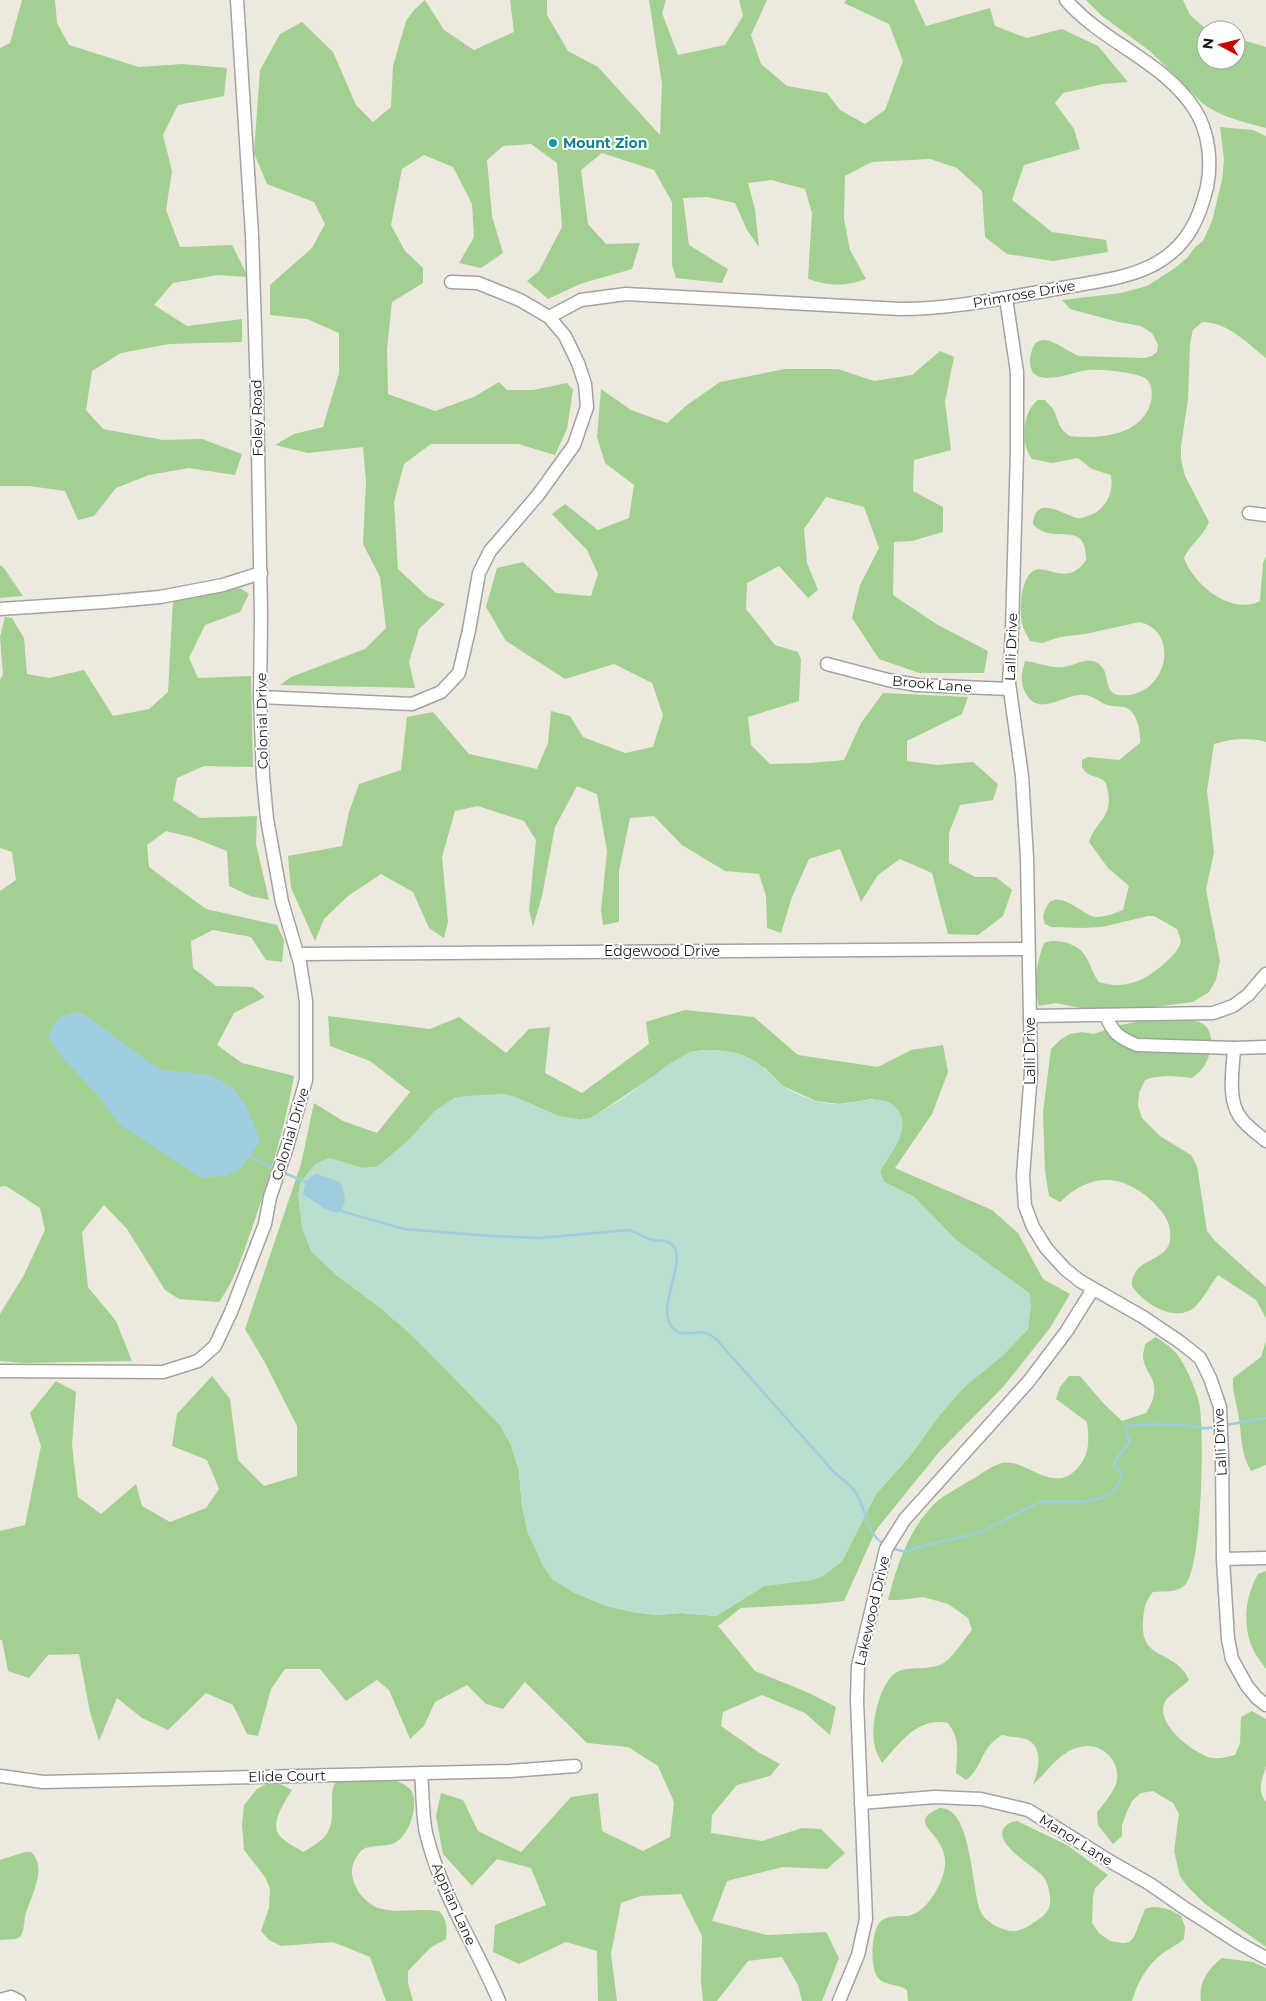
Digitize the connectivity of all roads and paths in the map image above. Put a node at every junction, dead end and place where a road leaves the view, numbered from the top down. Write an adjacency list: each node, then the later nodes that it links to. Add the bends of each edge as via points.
1 (237, 0): 8 (street, Foley Road, via 252,235)
2 (1066, 0): 4 (street, Primrose Drive, via 1083,18 1176,86 1199,117 1209,153 1209,176 1198,218 1180,245 1163,260 1114,278)
3 (451, 282): 5 (street, via 478,283 520,300)
4 (1006, 298): 5 (street, Primrose Drive, via 932,309 900,309 626,294 581,300); 11 (street, Lalli Drive, via 1017,372)
5 (549, 317): 12 (street, via 565,336 578,363 585,384 587,406 574,445 538,495 490,551 479,573 459,673 441,692 412,704)
6 (1249, 513): 7 (street)
7 (1266, 514)
8 (261, 573): 9 (street, via 223,585 160,597); 12 (street, Colonial Drive)
9 (0, 609)
10 (827, 664): 11 (street, Brook Lane, via 917,685)
11 (1009, 688): 13 (street, Lalli Drive, via 1022,776)
12 (260, 697): 14 (street, Colonial Drive, via 267,819 282,902)
13 (1028, 949): 14 (street, Edgewood Drive); 17 (street, Lalli Drive)
14 (297, 954): 22 (street, Colonial Drive, via 306,1001 306,1080 270,1196 265,1224 215,1346 198,1361 163,1372)
15 (1266, 974): 16 (street, via 1248,995 1233,1006 1213,1013)
16 (1105, 1015): 17 (street); 19 (street, via 1114,1033 1137,1045)
17 (1030, 1016): 21 (street, Lalli Drive, via 1029,1118 1023,1176 1025,1206 1046,1248 1065,1269)
18 (1266, 1047): 19 (street)
19 (1234, 1048): 20 (street, via 1235,1105 1240,1117)
20 (1266, 1141)
21 (1092, 1288): 24 (street, Lalli Drive, via 1180,1342 1200,1358 1210,1378 1220,1407); 29 (street, Lakewood Drive, via 1066,1332 1029,1381 905,1519 886,1549 858,1666)
22 (0, 1371)
23 (1266, 1558): 24 (street)
24 (1223, 1559): 25 (street, Lalli Drive, via 1232,1659 1247,1686)
25 (1266, 1705)
26 (575, 1766): 27 (street, Elide Court)
27 (421, 1773): 28 (street, Elide Court, via 43,1782); 33 (street, Appian Lane, via 426,1831 435,1864)
28 (0, 1776)
29 (861, 1803): 30 (street, Manor Lane, via 935,1797 981,1799 1028,1810); 34 (street, Lakewood Drive, via 866,1919 858,1954)
30 (1266, 1958)
31 (0, 2000): 32 (street, via 11,1997)
32 (19, 2001)
33 (499, 2001)
34 (839, 2001)

